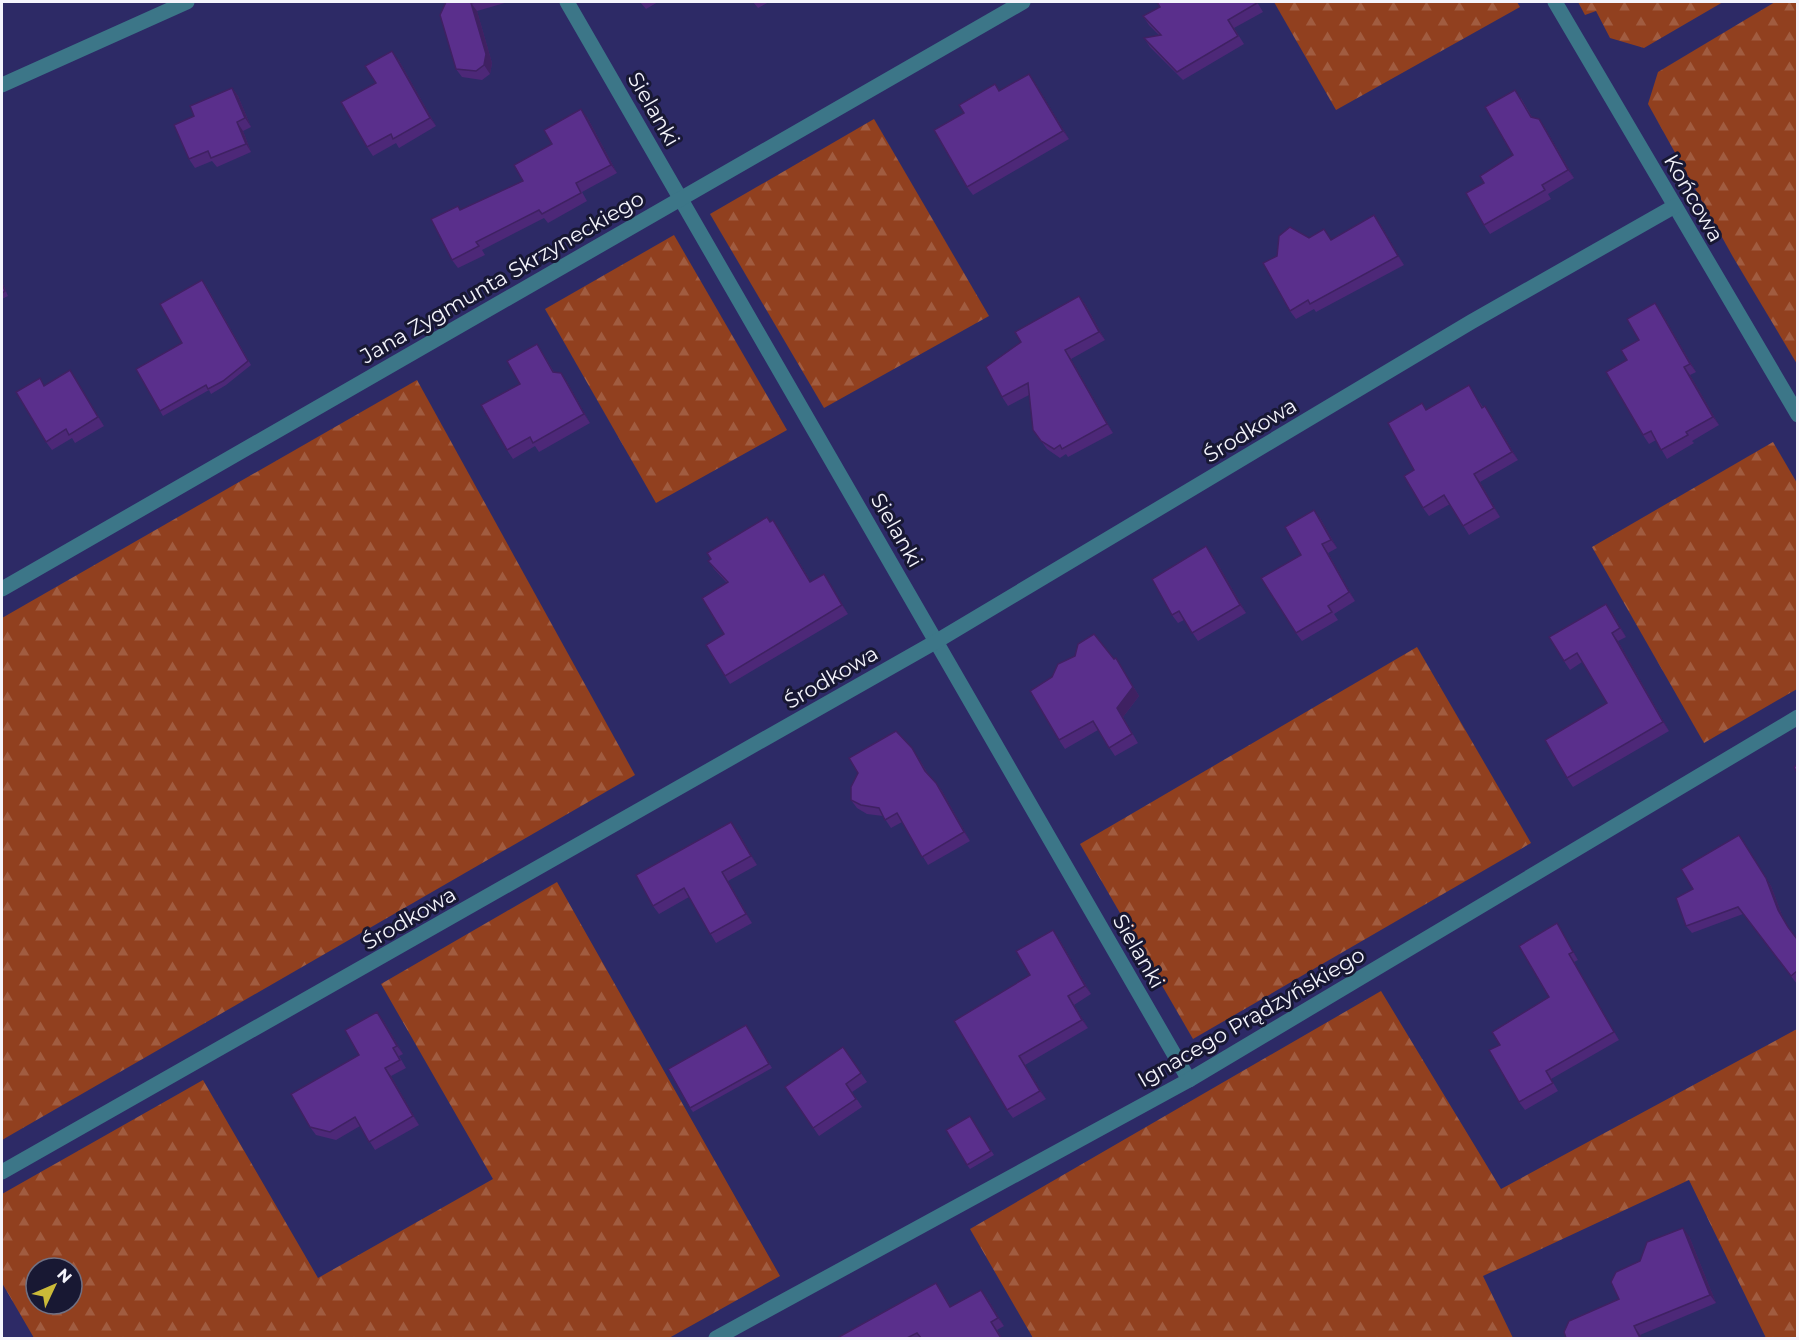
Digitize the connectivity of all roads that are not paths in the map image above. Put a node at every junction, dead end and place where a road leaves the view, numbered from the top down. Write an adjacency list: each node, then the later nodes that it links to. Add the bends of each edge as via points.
1 (187, 2): 5 (street)
2 (567, 2): 6 (street, Sielanki)
3 (1023, 2): 6 (street, Jana Zygmunta Skrzyneckiego)
4 (1555, 2): 7 (street, Końcowa)
5 (2, 85)
6 (681, 198): 9 (street, Jana Zygmunta Skrzyneckiego); 10 (street, Sielanki)
7 (1675, 206): 8 (street, Końcowa); 10 (street, Środkowa, via 1471,322)
8 (1797, 415)
9 (2, 589)
10 (936, 641): 12 (street, Sielanki); 13 (street, Środkowa)
11 (1797, 717): 12 (street, Ignacego Prądzyńskiego)
12 (1189, 1080): 14 (street, Ignacego Prądzyńskiego)
13 (2, 1172)
14 (716, 1338)

